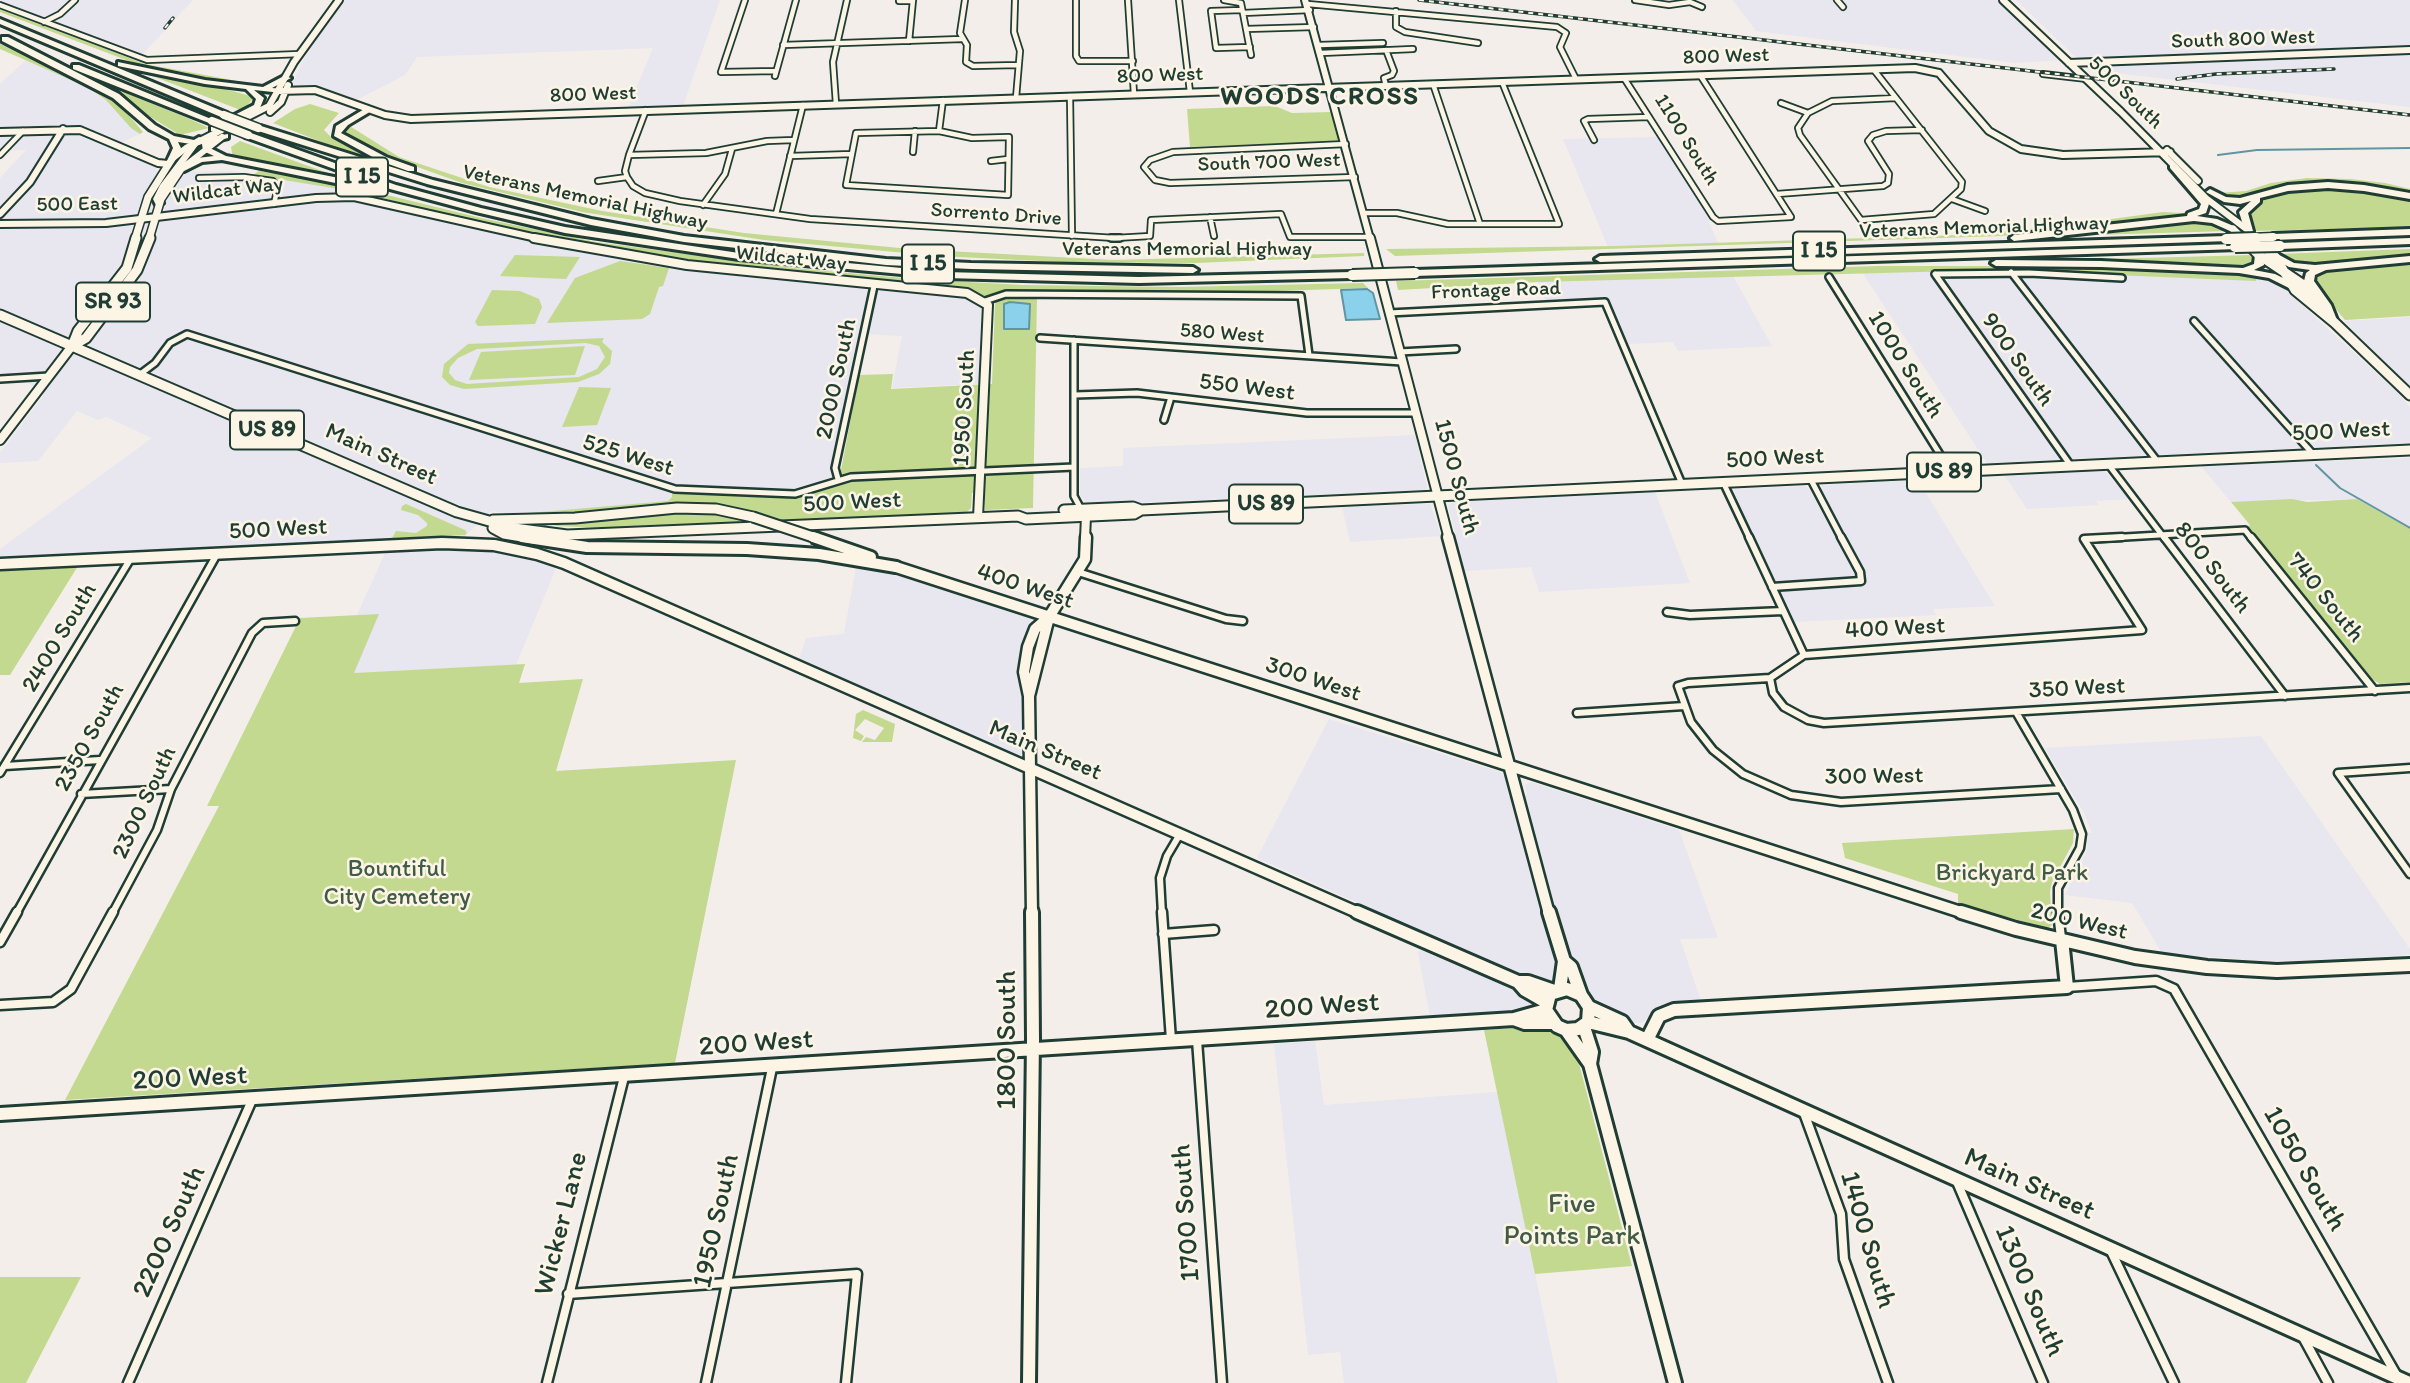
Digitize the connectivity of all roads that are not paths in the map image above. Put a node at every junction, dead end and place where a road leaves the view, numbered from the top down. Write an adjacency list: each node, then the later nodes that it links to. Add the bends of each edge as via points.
1 (75, 0): 27 (street)
2 (339, 0): 44 (street)
3 (746, 0): 36 (street, via 721,72 775,73)
4 (796, 0): 36 (street)
5 (847, 0): 33 (street)
6 (913, 0): 17 (street); 32 (street)
7 (965, 0): 31 (street)
8 (1015, 0): 49 (street)
9 (1076, 0): 47 (street, via 1079,61)
10 (1128, 0): 47 (street)
11 (1179, 0): 64 (street)
12 (1224, 0): 18 (street)
13 (1635, 0): 19 (street, via 1670,5)
14 (1838, 0): 23 (street)
15 (2003, 0): 48 (street, 500 South)
16 (2011, 0): 48 (street, 500 South)
17 (899, 1)
18 (1235, 1): 24 (street)
19 (1690, 1): 22 (street)
20 (1308, 4): 24 (street); 25 (street); 28 (street, 1500 South)
21 (0, 5): 27 (street)
22 (1702, 7)
23 (1843, 7)
24 (1243, 11): 29 (street); 38 (street, via 1211,11 1216,48)
25 (1396, 11): 35 (street, via 1396,27); 55 (street, via 1563,30 1566,35 1560,47)
26 (0, 21): 43 (highway, Veterans Memorial Highway / I 15)
27 (44, 22): 44 (street, via 147,60)
28 (1314, 27): 29 (street); 39 (street, 1500 South)
29 (1246, 29): 37 (street)
30 (2, 38): 84 (highway, via 116,96); 118 (highway, Veterans Memorial Highway / I 15, bridge, via 248,135 393,187)
31 (962, 39): 32 (street); 49 (street, via 967,45 966,62 973,66)
32 (909, 41): 33 (street)
33 (836, 43): 36 (street); 71 (street)
34 (1384, 43): 39 (street)
35 (1478, 43)
36 (783, 45)
37 (1250, 47): 38 (street); 45 (street)
38 (1223, 48): 46 (street)
39 (1320, 49): 41 (street); 60 (street, 1500 South)
40 (1413, 49): 41 (street)
41 (1387, 50): 59 (street, via 1394,71 1384,78)
42 (2410, 50): 48 (street, South 800 West)
43 (70, 51): 61 (highway, via 148,72); 115 (highway, Veterans Memorial Highway / I 15, bridge, via 258,128 356,161)
44 (300, 54): 53 (street)
45 (1251, 55)
46 (1224, 56)
47 (1133, 61): 65 (street)
48 (2073, 62): 56 (street, 500 South); 62 (street, 500 South)
49 (1018, 65): 67 (street)
50 (1874, 70): 52 (street, 800 West); 68 (street); 92 (street, 800 West, via 1929,70 1943,77 1989,131 2021,149 2052,155)
51 (2043, 74): 56 (street)
52 (1700, 75): 54 (street, 800 West); 110 (street)
53 (287, 78): 61 (highway, via 268,88); 63 (street)
54 (1624, 78): 55 (street, 800 West); 76 (street, 1100 South)
55 (1576, 79): 57 (street, 800 West)
56 (2087, 79): 62 (street); 92 (street, 500 South)
57 (1502, 82): 58 (street, 800 West); 129 (street, via 1559,224)
58 (1433, 85): 59 (street, 800 West); 129 (street)
59 (1386, 86): 60 (street, 800 West)
60 (1331, 88): 64 (street, 800 West); 89 (street, 1500 South)
61 (246, 89): 63 (highway); 88 (highway, via 260,96 257,106)
62 (2105, 89): 93 (street, 500 South)
63 (283, 91): 73 (street, 800 West, via 315,90); 83 (street, via 281,102 271,111); 87 (street, SR 93, via 264,110)
64 (1190, 92): 65 (street, 800 West)
65 (1134, 94): 66 (street, 800 West)
66 (1070, 96): 67 (street, 800 West); 133 (street)
67 (1016, 98): 69 (street, 800 West)
68 (1896, 98): 75 (street, via 1832,101); 78 (street)
69 (943, 100): 71 (street, 800 West); 81 (street)
70 (1781, 103): 75 (street)
71 (836, 104): 72 (street, 800 West)
72 (803, 105): 74 (street, 800 West); 85 (street)
73 (369, 110): 74 (street, 800 West, via 413,118); 115 (highway, via 339,128 337,134 383,159)
74 (646, 110): 95 (street)
75 (1808, 113): 108 (street, via 1800,123 1800,135)
76 (1649, 117): 86 (street, via 1584,121); 110 (street, 1100 South, via 1718,221 1791,217)
77 (62, 130): 79 (street); 101 (street, via 90,133 158,163); 122 (street, via 30,182)
78 (1922, 130): 108 (street, via 1873,135 1868,141 1889,174 1888,183); 113 (street, via 1962,182)
79 (23, 131): 82 (street); 94 (street)
80 (915, 131): 81 (street); 91 (street); 96 (street, via 856,133)
81 (939, 131): 99 (street, via 972,138 1009,137)
82 (0, 132)
83 (225, 136): 87 (highway)
84 (172, 138): 88 (highway); 101 (highway, via 177,148)
85 (794, 140): 90 (street); 97 (street)
86 (1594, 140)
87 (208, 142): 88 (highway); 98 (highway); 103 (street, SR 93)
88 (195, 143): 101 (street, SR 93); 114 (highway, via 164,185)
89 (1346, 144): 105 (street, 1500 South); 105 (street, South 700 West, via 1191,150 1160,155 1144,167 1156,180 1185,183)
90 (732, 149): 95 (street); 117 (street, via 725,174)
91 (913, 152)
92 (2160, 152): 93 (street); 102 (street, 500 South)
93 (2169, 152): 109 (street, 500 South)
94 (0, 155)
95 (629, 155): 104 (street)
96 (852, 155): 97 (street); 99 (street, via 846,185 1008,195)
97 (790, 156): 123 (street)
98 (224, 158): 103 (highway, via 200,160); 118 (highway)
99 (1008, 159): 100 (street)
100 (991, 160)
101 (170, 162): 126 (main road, SR 93, via 148,197)
102 (2173, 166): 120 (street, 500 South); 127 (highway, via 2205,208)
103 (181, 169): 114 (main road, SR 93)
104 (627, 177): 107 (street); 117 (street, Sorrento Drive, via 645,193)
105 (1355, 177): 121 (street, 1500 South)
106 (199, 178): 116 (street, via 273,181 278,186)
107 (598, 181)
108 (1838, 189): 110 (street); 113 (street, via 1861,220 1934,214)
109 (2210, 192): 111 (highway, via 2237,201); 120 (street, 500 South)
110 (1777, 194)
111 (2266, 195): 112 (highway, via 2328,185); 131 (highway, via 2244,209)
112 (2410, 196)
113 (1952, 199): 119 (street)
114 (159, 203): 125 (main road, SR 93)
115 (510, 203): 149 (highway, Veterans Memorial Highway / I 15, via 684,239 886,262 1097,270)
116 (274, 204): 125 (street, Wildcat Way); 153 (street, Wildcat Way, via 365,198 614,253)
117 (703, 205): 123 (street, Sorrento Drive)
118 (479, 210): 149 (highway, Veterans Memorial Highway / I 15, via 640,242 945,275 1139,280)
119 (1985, 211)
120 (2223, 211): 130 (street, 500 South); 131 (street, 500 South)
121 (1364, 213): 129 (street); 135 (street, 1500 South)
122 (0, 214)
123 (776, 214): 133 (street, Sorrento Drive)
124 (1210, 217): 133 (street, Sorrento Drive, via 1151,220 1150,236); 134 (street); 135 (street, Sorrento Drive, via 1281,214 1290,236)
125 (155, 218): 126 (street, 500 East); 162 (main road, SR 93, via 137,270 86,338)
126 (142, 219): 128 (street, 500 East, via 101,224); 162 (main road, SR 93, via 127,268)
127 (2160, 221): 130 (highway, via 2203,218); 140 (highway)
128 (0, 224)
129 (1480, 224)
130 (2233, 229): 142 (main road, 500 South)
131 (2249, 231): 141 (main road, 500 South)
132 (2410, 232): 136 (highway, Veterans Memorial Highway / I 15)
133 (1073, 236)
134 (1213, 236)
135 (1370, 237): 156 (street, 1500 South)
136 (2273, 237): 137 (highway, Veterans Memorial Highway / I 15, bridge)
137 (2226, 239): 140 (highway, Veterans Memorial Highway / I 15)
138 (2410, 241): 139 (highway, Veterans Memorial Highway / I 15, bridge)
139 (2235, 247): 144 (highway, Veterans Memorial Highway / I 15)
140 (1853, 249): 146 (highway, Veterans Memorial Highway / I 15)
141 (2272, 254): 145 (highway, via 2297,266); 147 (main road, 500 South)
142 (2259, 255): 147 (main road, 500 South); 148 (highway, via 2257,267)
143 (2410, 259): 145 (highway)
144 (1814, 260): 146 (highway, Veterans Memorial Highway / I 15); 148 (highway)
145 (2326, 267): 159 (highway, via 2314,271 2309,281)
146 (1413, 269): 149 (highway, Veterans Memorial Highway / I 15, bridge)
147 (2282, 269): 154 (main road, 500 South); 159 (main road, 500 South, via 2305,286)
148 (2239, 270): 154 (highway, via 2272,276)
149 (1352, 271)
150 (2011, 272): 152 (street); 178 (street); 180 (street, 900 South, via 1934,274)
151 (1829, 277): 183 (street, 1000 South)
152 (2122, 278)
153 (874, 286): 155 (street, Wildcat Way, via 962,292); 185 (street, 2000 South, via 835,468)
154 (2292, 286): 159 (main road, 500 South)
155 (985, 301): 165 (street, Wildcat Way, via 1012,294 1301,296); 182 (street, 1950 South, via 988,331)
156 (1389, 313): 164 (street, 1500 South); 187 (street, Frontage Road, via 1605,303)
157 (0, 315): 162 (main road, US 89)
158 (2194, 321): 177 (street)
159 (2333, 321): 171 (main road, 500 South)
160 (1040, 338): 161 (street, 580 West)
161 (1074, 341): 165 (street, 580 West); 170 (street)
162 (72, 346): 167 (main road, Main Street / US 89); 168 (street)
163 (1456, 349): 164 (street)
164 (1399, 352): 166 (street, 1500 South)
165 (1309, 355): 166 (street, 580 West)
166 (1402, 362): 173 (street, 1500 South)
167 (139, 375): 185 (street, 525 West, via 170,343 187,334 670,488 795,494); 191 (main road, Main Street / US 89)
168 (49, 376): 169 (street); 175 (street)
169 (0, 379)
170 (1075, 395): 172 (street, 550 West); 181 (street)
171 (2410, 395)
172 (1171, 397): 173 (street, 550 West, via 1307,413); 174 (street)
173 (1416, 413): 188 (street, 1500 South)
174 (1164, 420)
175 (0, 440)
176 (2410, 450): 177 (main road, 500 West / US 89)
177 (2313, 454): 178 (main road, 500 West / US 89)
178 (2158, 462): 179 (main road, 500 West / US 89)
179 (2108, 464): 180 (main road, 500 West / US 89); 192 (street, 800 South)
180 (2071, 466): 183 (main road, 500 West / US 89)
181 (1074, 467): 182 (street, 525 West); 189 (street, via 1074,496)
182 (980, 471): 185 (street, 525 West); 190 (street, 1950 South)
183 (1951, 472): 184 (main road, 500 West / US 89)
184 (1810, 478): 186 (main road, 500 West / US 89); 199 (street, via 1861,581)
185 (838, 479)
186 (1723, 482): 187 (main road, 500 West / US 89); 199 (street)
187 (1682, 484): 188 (main road, 500 West / US 89)
188 (1437, 496): 189 (main road, 500 West / US 89, via 1141,510 1134,514); 216 (street, 1500 South)
189 (1084, 512): 190 (main road, 500 West / US 89, via 1026,519); 198 (street, 1800 South, via 1086,555)
190 (978, 518): 191 (main road, 500 West / US 89, via 585,535 532,531)
191 (480, 520): 197 (main road, via 504,534 587,547 747,548); 197 (main road, bridge, via 716,509 753,517)
192 (2162, 534): 206 (street, 400 West, via 2084,539 2142,630); 209 (street, 740 South, via 2245,530); 210 (street, 800 South)
193 (217, 554): 194 (street, 500 West); 195 (street, 500 West, via 459,543); 214 (street, 2350 South)
194 (131, 558): 196 (street, 500 West); 215 (street, 2400 South)
195 (555, 559): 218 (street, Main Street)
196 (0, 565)
197 (896, 567): 202 (street, 400 West)
198 (1078, 572): 202 (street, 1800 South); 204 (street)
199 (1773, 587): 200 (street)
200 (1783, 611): 201 (street); 206 (street)
201 (1667, 612)
202 (1049, 617): 205 (street, 400 West); 218 (street, 1800 South, via 1038,623 1028,647 1024,681 1029,696)
203 (295, 621): 220 (street, 2300 South, via 260,624 252,633)
204 (1243, 621)
205 (1142, 647): 216 (street, 300 West)
206 (1804, 655): 207 (street)
207 (1770, 678): 211 (street, via 1679,684); 212 (street, 350 West, via 1773,693 1784,707 1818,723)
208 (2410, 688): 209 (street, 350 West)
209 (2375, 691): 210 (street, 350 West)
210 (2285, 696): 212 (street, 350 West)
211 (1684, 706): 213 (street); 221 (street, 300 West, via 1701,737 1727,763 1791,796 1841,802)
212 (2016, 712): 221 (street)
213 (1577, 713)
214 (100, 760): 215 (street); 222 (street, 2350 South)
215 (5, 765): 219 (street, 2400 South)
216 (1511, 768): 227 (street, 200 West, via 1819,868); 229 (street, 1500 South)
217 (2410, 768): 224 (street, via 2337,774)
218 (1030, 770): 223 (street, Main Street); 247 (street, 1800 South)
219 (0, 774)
220 (171, 789): 222 (street); 236 (street, 2300 South, via 157,830 74,985 63,997 48,1003)
221 (2061, 789): 227 (street, via 2080,826 2082,841 2058,888)
222 (81, 794): 228 (street, 2350 South)
223 (1180, 834): 226 (street, via 1160,878); 231 (street, Main Street)
224 (2410, 874)
225 (1214, 930): 226 (street)
226 (1163, 934): 246 (street)
227 (2062, 940): 230 (street, 200 West, via 2135,957 2240,970); 233 (street)
228 (0, 942)
229 (1564, 961): 234 (street, 1500 South); 235 (street, 1500 South, via 1571,967)
230 (2410, 965)
231 (1518, 982): 234 (street, Main Street); 237 (street, Main Street)
232 (2168, 985): 233 (street, 200 West, via 2151,981); 259 (street, 1050 South)
233 (2067, 987): 245 (street, 200 West, via 1674,1010 1659,1016)
234 (1557, 990): 235 (street); 237 (street)
235 (1581, 995): 238 (street)
236 (0, 1005)
237 (1546, 1006): 239 (street, 200 West); 240 (street)
238 (1589, 1007): 241 (street); 243 (street, Main Street, via 1622,1022)
239 (1514, 1019): 240 (street, 200 West); 244 (street, 200 West)
240 (1553, 1023): 242 (street)
241 (1586, 1024): 242 (street); 243 (street, Main Street); 248 (street)
242 (1566, 1030): 248 (street)
243 (1629, 1032): 245 (street, Main Street)
244 (1196, 1040): 246 (street, 200 West); 265 (street, 1700 South)
245 (1647, 1040): 252 (street, Main Street)
246 (1172, 1042): 247 (street, 200 West)
247 (1033, 1051): 249 (street, 200 West); 264 (street, 1800 South)
248 (1590, 1064): 266 (street)
249 (772, 1068): 250 (street, 200 West); 256 (street, 1950 South)
250 (624, 1077): 251 (street, 200 West); 257 (street, Wicker Lane)
251 (252, 1100): 253 (street, 200 West); 260 (street, 2200 South)
252 (1803, 1110): 254 (street, Main Street); 267 (street, 1400 South, via 1841,1214 1844,1259)
253 (0, 1114)
254 (1956, 1179): 255 (street, Main Street); 268 (street, 1300 South)
255 (2109, 1248): 258 (street, Main Street); 269 (street)
256 (727, 1283): 257 (street); 262 (street, 1950 South); 263 (street, via 857,1274)
257 (568, 1294): 261 (street, Wicker Lane)
258 (2302, 1335): 259 (street, Main Street); 270 (street)
259 (2404, 1380)
260 (128, 1383)
261 (547, 1383)
262 (706, 1383)
263 (846, 1383)
264 (1029, 1383)
265 (1222, 1383)
266 (1675, 1383)
267 (1888, 1383)
268 (2043, 1383)
269 (2174, 1383)
270 (2328, 1383)

